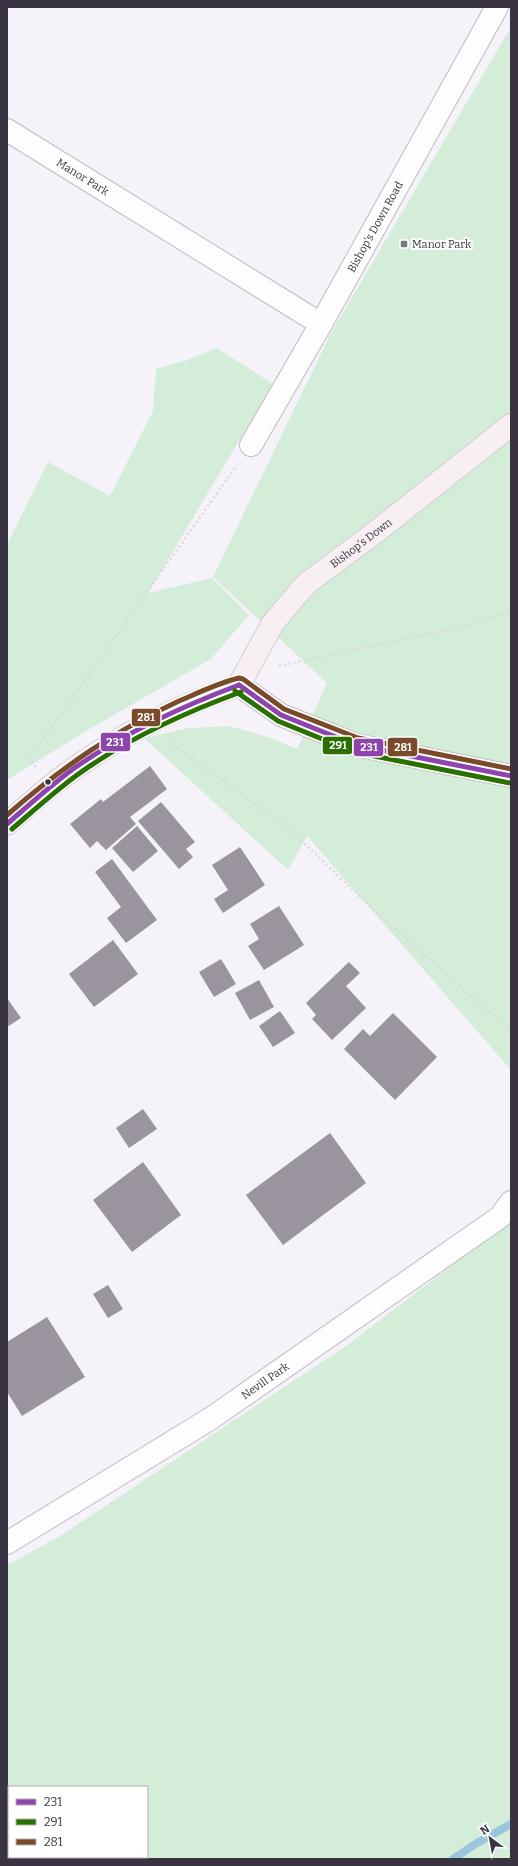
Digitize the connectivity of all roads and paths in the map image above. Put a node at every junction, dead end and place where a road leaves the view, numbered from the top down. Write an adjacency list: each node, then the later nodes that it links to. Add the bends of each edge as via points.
1 (497, 7): 3 (street, Bishop's Down Road)
2 (7, 130): 3 (street, Manor Park)
3 (321, 324): 5 (street, Bishop's Down Road)
4 (511, 425): 7 (main road, Bishop's Down, via 377,532 306,584 273,623)
5 (251, 445): 10 (path, via 28,758)
6 (511, 611): 7 (path, via 476,624 264,669)
7 (240, 685): 8 (main road, via 198,700); 9 (street, via 281,715 356,745)
8 (144, 726): 10 (main road, via 104,748); 12 (path, via 285,825 376,912)
9 (511, 776)
10 (52, 785): 11 (main road)
11 (7, 824)
12 (511, 1031)
13 (511, 1202): 14 (street, Nevill Park, via 500,1217 210,1419)
14 (10, 1535)

